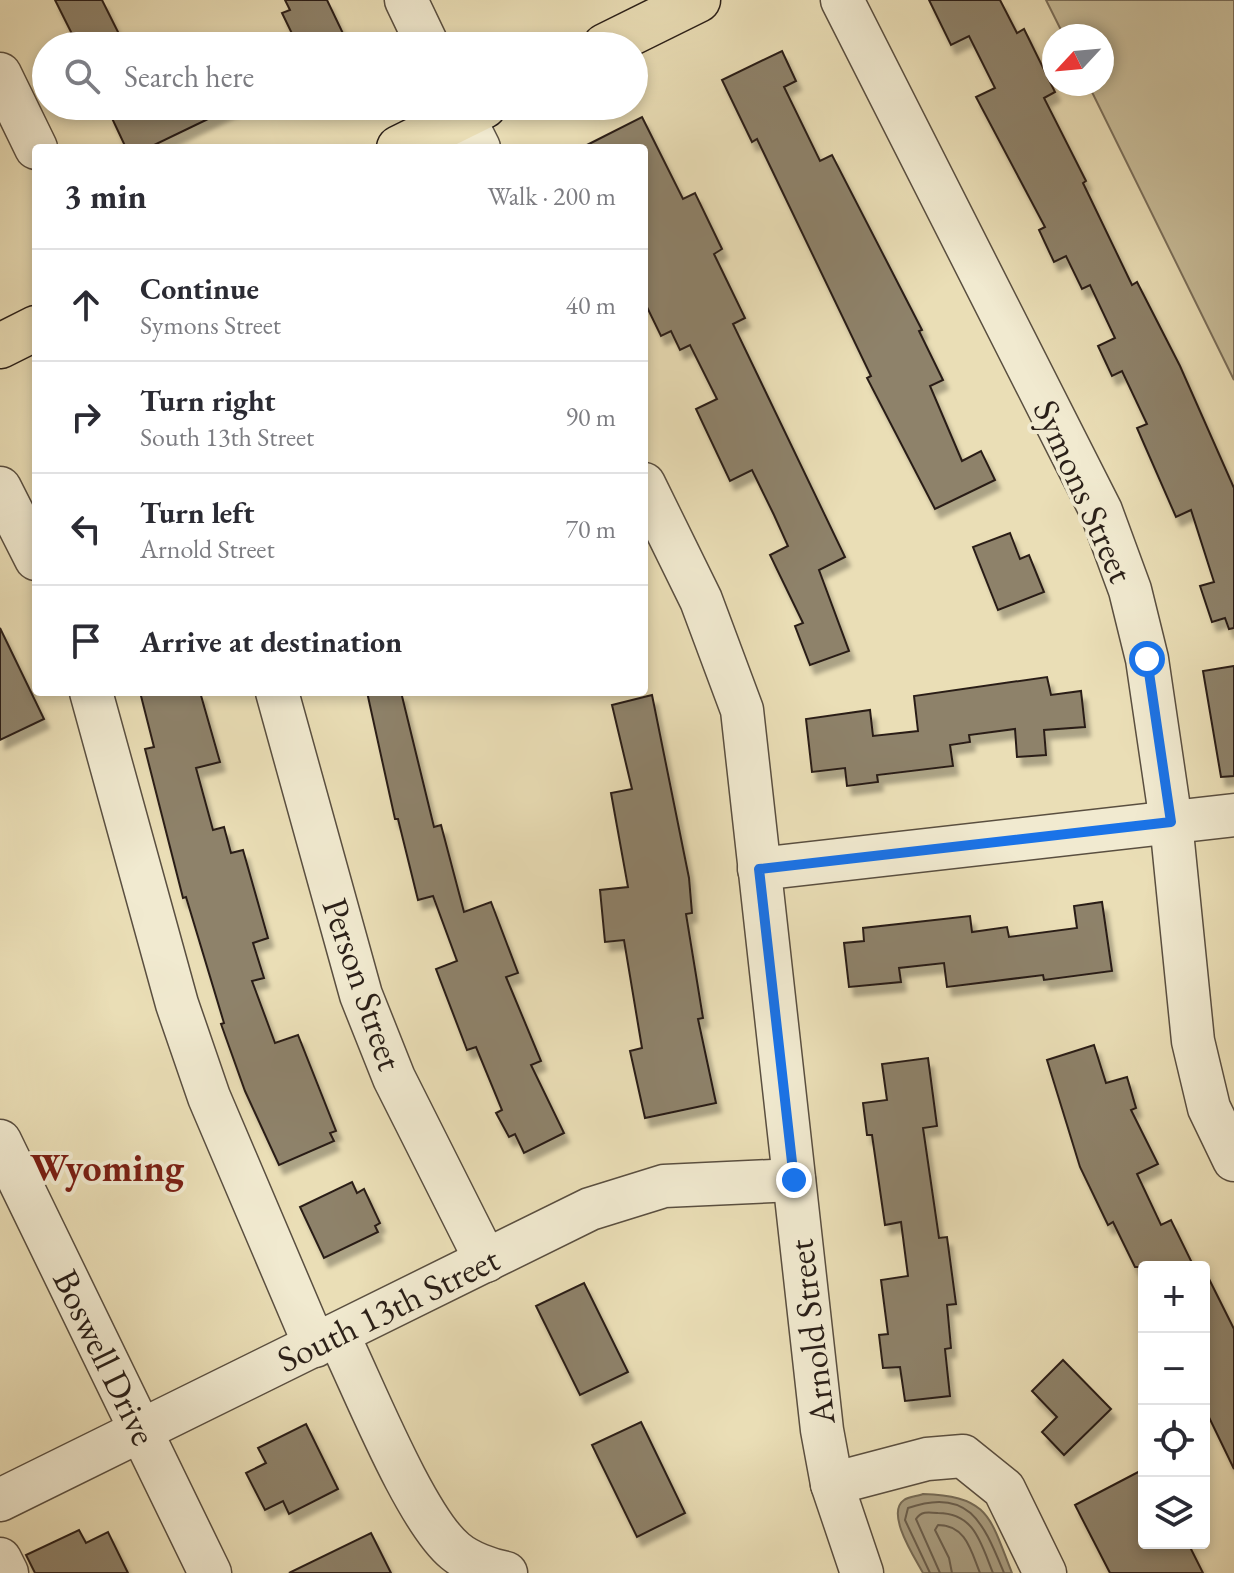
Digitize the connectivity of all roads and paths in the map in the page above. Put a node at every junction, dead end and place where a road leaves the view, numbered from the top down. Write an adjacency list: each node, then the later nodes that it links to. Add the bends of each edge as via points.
1 (406, 0): 4 (street)
2 (698, 0): 5 (main road)
3 (842, 0): 18 (street, Symons Street, via 1101,511 1130,590 1147,659)
4 (421, 32)
5 (633, 32)
6 (0, 74): 8 (street)
7 (469, 120): 9 (main road)
8 (34, 144)
9 (409, 144)
10 (32, 330): 11 (main road)
11 (0, 346)
12 (0, 488): 14 (street)
13 (648, 492): 19 (street, Arnold Street, via 701,600 742,710)
14 (32, 551)
15 (92, 696): 24 (street, via 190,1044 263,1230)
16 (278, 696): 23 (street, Person Street, via 361,995 394,1078)
17 (1234, 815): 18 (street)
18 (1171, 822): 19 (street); 21 (street, Symons Street, via 1193,1041 1209,1108)
19 (759, 869): 22 (street, Arnold Street)
20 (0, 1141): 25 (street, Boswell Drive)
21 (1234, 1160)
22 (794, 1180): 23 (street, South 13th Street, via 664,1186 590,1209); 26 (street, Arnold Street)
23 (486, 1261): 24 (street, South 13th Street)
24 (326, 1340): 25 (street, South 13th Street); 31 (street, via 423,1510 455,1551)
25 (141, 1431): 27 (street, South 13th Street); 30 (street, Boswell Drive)
26 (832, 1484): 32 (street, Arnold Street); 33 (street, via 927,1459 963,1456 1004,1489)
27 (0, 1500)
28 (0, 1559): 29 (street)
29 (7, 1573)
30 (210, 1573)
31 (506, 1573)
32 (862, 1573)
33 (1045, 1573)

